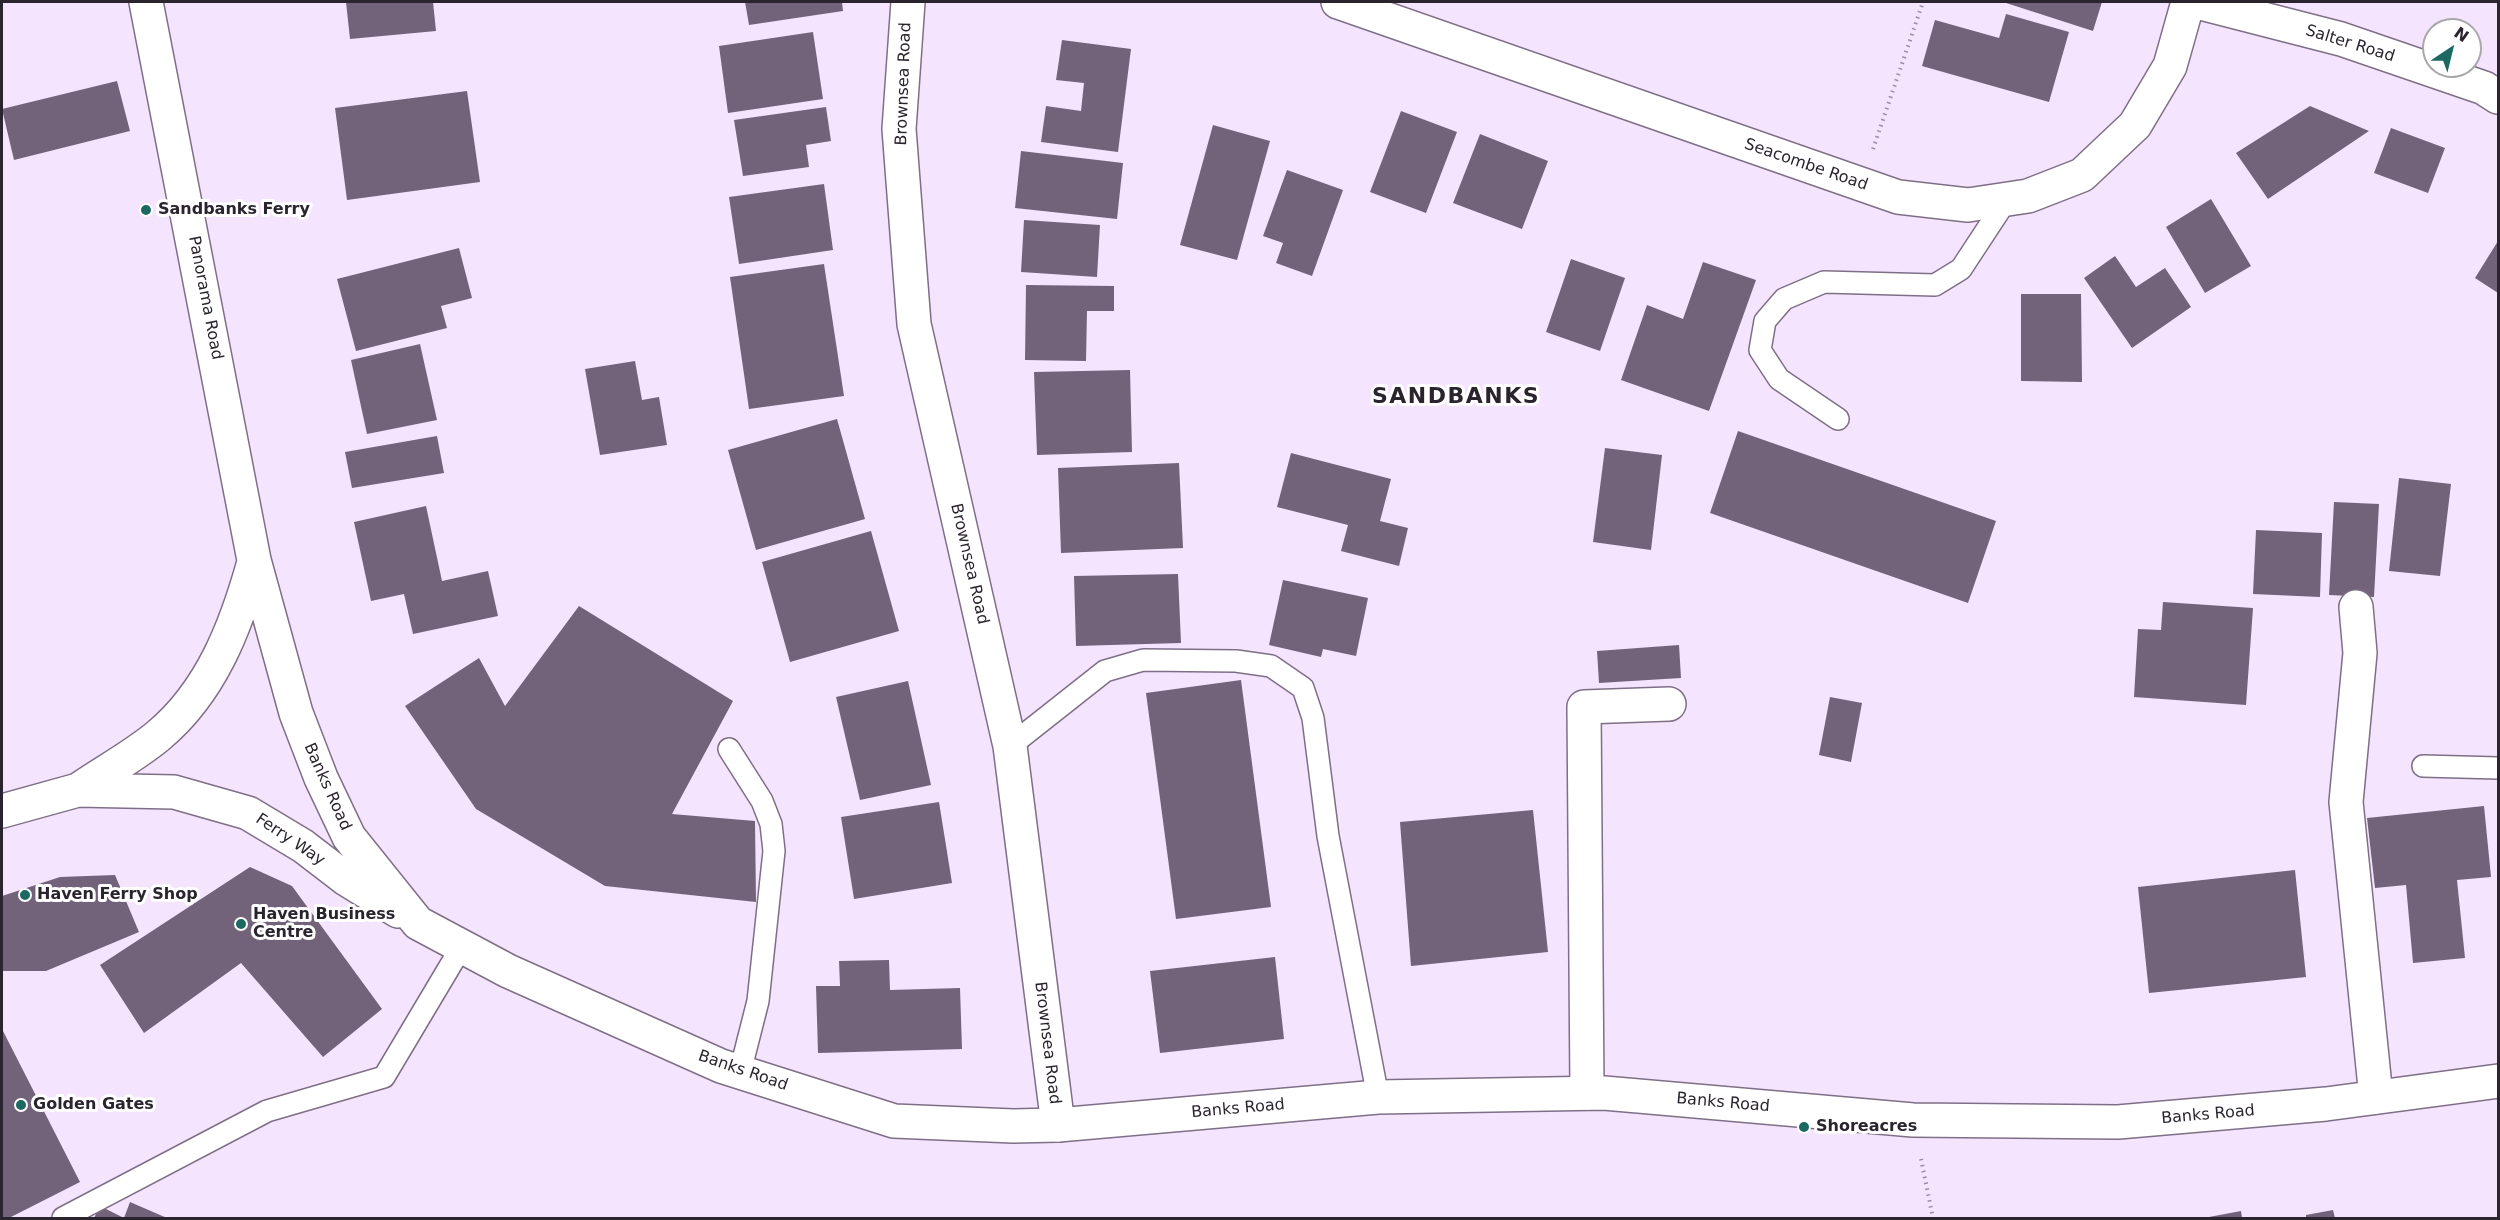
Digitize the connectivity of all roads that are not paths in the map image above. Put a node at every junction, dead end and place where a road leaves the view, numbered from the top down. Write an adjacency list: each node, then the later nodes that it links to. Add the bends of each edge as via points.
1 (146, 2): 9 (main road, Panorama Road)
2 (908, 2): 12 (main road, Brownsea Road, via 899,129 914,324)
3 (1338, 2): 7 (main road, Seacombe Road, via 1898,197 1968,205)
4 (2188, 2): 7 (main road, Seacombe Road, via 2170,66 2135,125 2082,175 2028,196)
5 (2197, 2): 6 (main road, Salter Road, via 2341,39 2484,88)
6 (2499, 97)
7 (2007, 199): 8 (lane, via 1961,269 1935,285 1824,282 1784,299 1765,321 1760,350 1779,379)
8 (1838, 419)
9 (254, 560): 16 (main road, Ferry Way, via 229,638 189,706 157,737); 18 (main road, Banks Road, via 296,713 321,778 349,837)
10 (2356, 607): 24 (main road, via 2360,653 2346,802)
11 (1669, 704): 22 (main road, via 1584,707)
12 (1010, 746): 23 (lane, via 1105,671 1143,660 1236,661 1271,666 1303,688 1313,718 1328,836); 25 (main road, Brownsea Road)
13 (729, 749): 20 (lane, via 762,801 771,824 774,851 758,1001)
14 (2423, 766): 15 (lane)
15 (2499, 768)
16 (78, 790): 17 (main road, Ferry Way); 18 (main road, Ferry Way, via 174,792 248,813)
17 (2, 811)
18 (418, 923): 19 (main road, Banks Road)
19 (462, 946): 20 (main road, Banks Road, via 602,1015); 26 (lane, via 384,1077 267,1111)
20 (740, 1072): 25 (main road, Banks Road, via 894,1121)
21 (2499, 1081): 24 (main road, Banks Road)
22 (1587, 1093): 23 (main road, Banks Road); 24 (main road, Banks Road, via 1913,1120 2118,1122)
23 (1378, 1097): 25 (main road, Banks Road)
24 (2376, 1097)
25 (1058, 1125)
26 (63, 1218)

